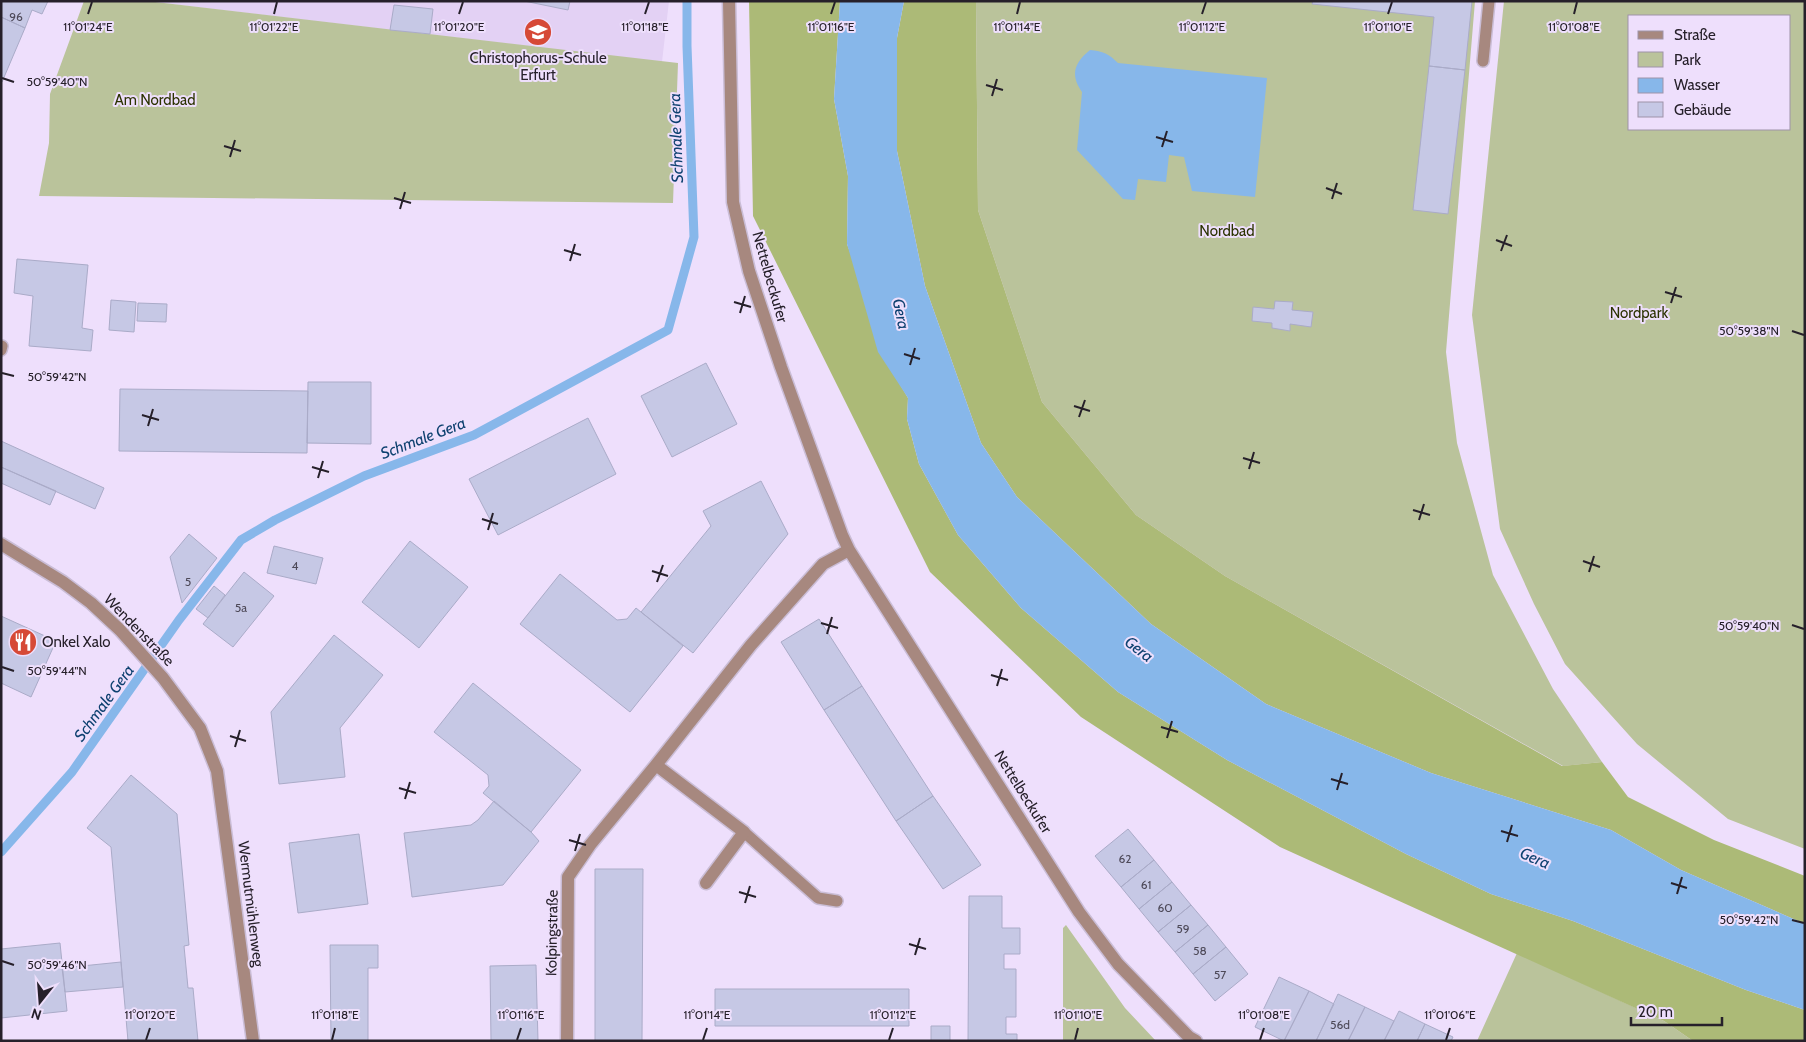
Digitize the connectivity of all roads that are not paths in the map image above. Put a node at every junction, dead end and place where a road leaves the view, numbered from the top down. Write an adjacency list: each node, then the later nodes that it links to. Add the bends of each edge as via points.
1 (729, 1): 5 (street, Nettelbeckufer, via 735,210 749,271)
2 (1490, 1): 3 (lane)
3 (1483, 61)
4 (1, 544): 7 (street, Wendenstraße, via 91,603 140,650 200,728)
5 (848, 550): 6 (street, via 824,564 751,646); 11 (street, Nettelbeckufer, via 1079,912 1118,964)
6 (656, 765): 8 (street); 13 (street, Kolpingstraße, via 568,877)
7 (218, 771): 12 (street, Wermutmühlenweg)
8 (744, 832): 9 (street); 10 (lane, via 818,898)
9 (706, 883)
10 (837, 901)
11 (1192, 1039)
12 (253, 1041)
13 (567, 1041)

